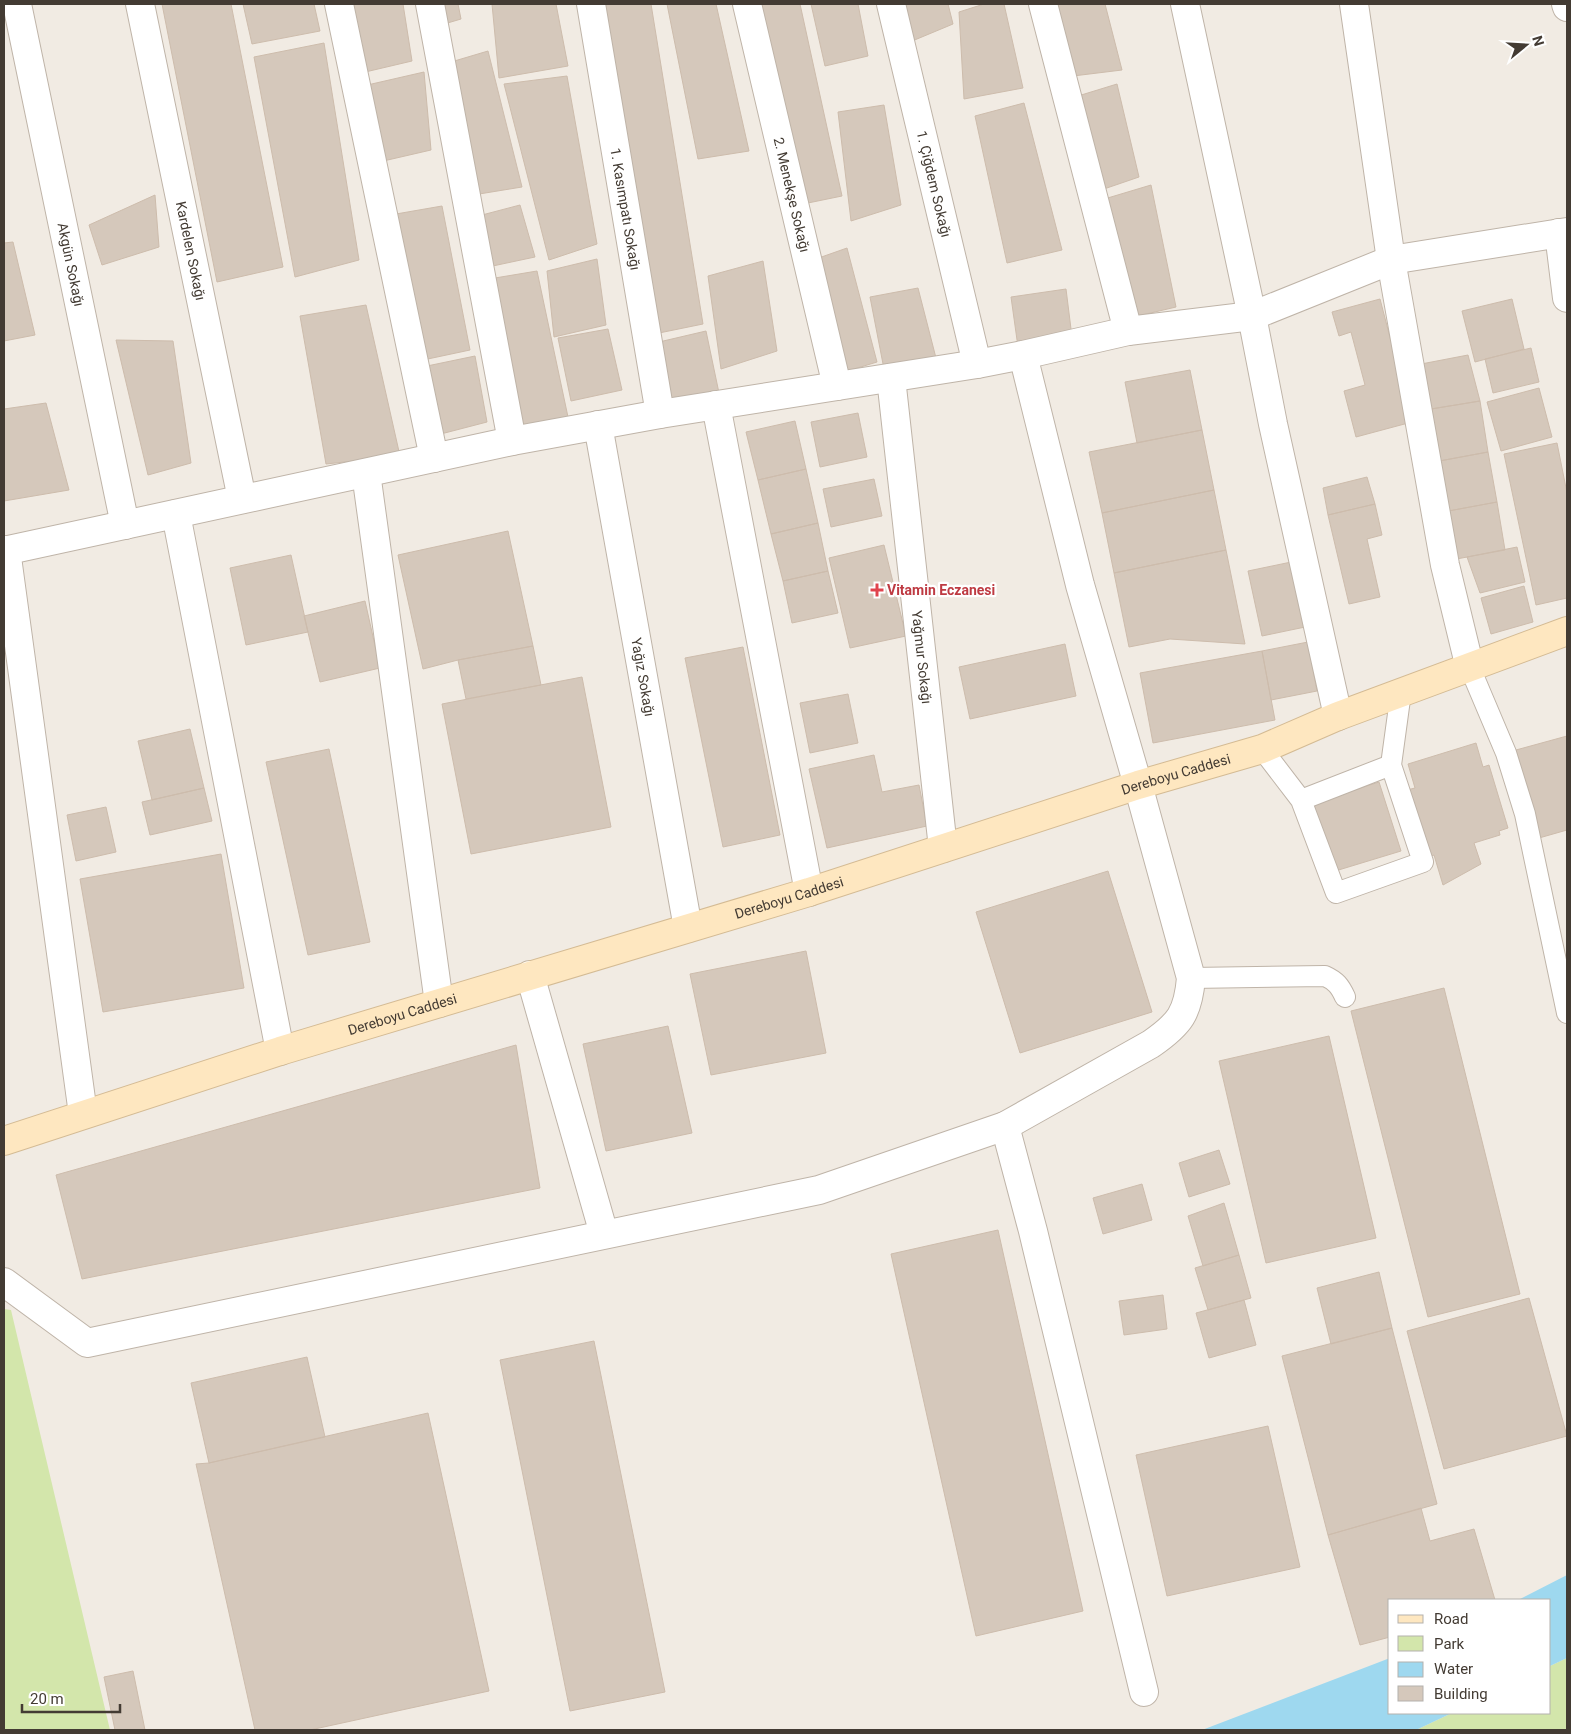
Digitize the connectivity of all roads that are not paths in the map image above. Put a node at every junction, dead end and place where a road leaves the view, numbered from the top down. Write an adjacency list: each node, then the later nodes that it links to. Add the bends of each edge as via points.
1 (17, 4): 28 (street, Akgün Sokağı)
2 (140, 4): 26 (street, Kardelen Sokağı)
3 (339, 4): 24 (street)
4 (430, 4): 23 (street)
5 (591, 4): 21 (street, 1. Kasımpatı Sokağı)
6 (747, 4): 19 (street, 2. Menekşe Sokağı)
7 (891, 4): 17 (street, 1. Çiğdem Sokağı)
8 (1043, 4): 15 (street)
9 (1185, 4): 14 (street)
10 (1354, 4): 12 (street)
11 (1563, 233): 12 (street); 13 (street)
12 (1391, 260): 14 (street); 31 (street, via 1446,565)
13 (1567, 298)
14 (1252, 316): 15 (street); 33 (street, via 1272,424)
15 (1128, 331): 16 (street)
16 (1023, 355): 17 (street); 36 (street, via 1080,585)
17 (977, 364): 18 (street)
18 (891, 378): 19 (street); 38 (street, Yağmur Sokağı)
19 (837, 386): 20 (street)
20 (716, 405): 21 (street); 39 (street)
21 (660, 414): 22 (street)
22 (598, 425): 23 (street); 40 (street, Yağız Sokağı)
23 (512, 441): 24 (street)
24 (434, 458): 25 (street)
25 (366, 473): 26 (street); 44 (street)
26 (242, 499): 27 (street)
27 (176, 514): 28 (street); 46 (street)
28 (125, 525): 29 (street)
29 (5, 550): 47 (street)
30 (1567, 631): 31 (main road, Dereboyu Caddesi)
31 (1470, 668): 32 (main road, Dereboyu Caddesi); 45 (lane, via 1506,753 1525,814)
32 (1401, 692): 33 (main road, Dereboyu Caddesi); 35 (lane)
33 (1338, 716): 34 (main road, Dereboyu Caddesi)
34 (1262, 750): 36 (main road, Dereboyu Caddesi); 37 (lane)
35 (1391, 764): 37 (lane); 37 (lane, via 1423,862 1336,893)
36 (1138, 785): 38 (main road, Dereboyu Caddesi); 42 (street)
37 (1301, 800)
38 (943, 848): 39 (main road, Dereboyu Caddesi)
39 (809, 892): 40 (main road, Dereboyu Caddesi)
40 (688, 928): 41 (main road, Dereboyu Caddesi)
41 (530, 975): 44 (main road, Dereboyu Caddesi); 50 (street)
42 (1191, 978): 43 (lane, via 1326,976 1335,981); 48 (street, via 1190,997 1183,1015 1170,1031)
43 (1345, 997)
44 (439, 1003): 46 (main road, Dereboyu Caddesi)
45 (1567, 1013)
46 (280, 1051): 47 (main road, Dereboyu Caddesi)
47 (83, 1114): 49 (main road, Dereboyu Caddesi)
48 (1005, 1126): 50 (street, via 819,1190); 52 (street, via 1034,1231)
49 (4, 1141)
50 (604, 1234): 51 (street, via 87,1343)
51 (4, 1282)
52 (1144, 1692)

